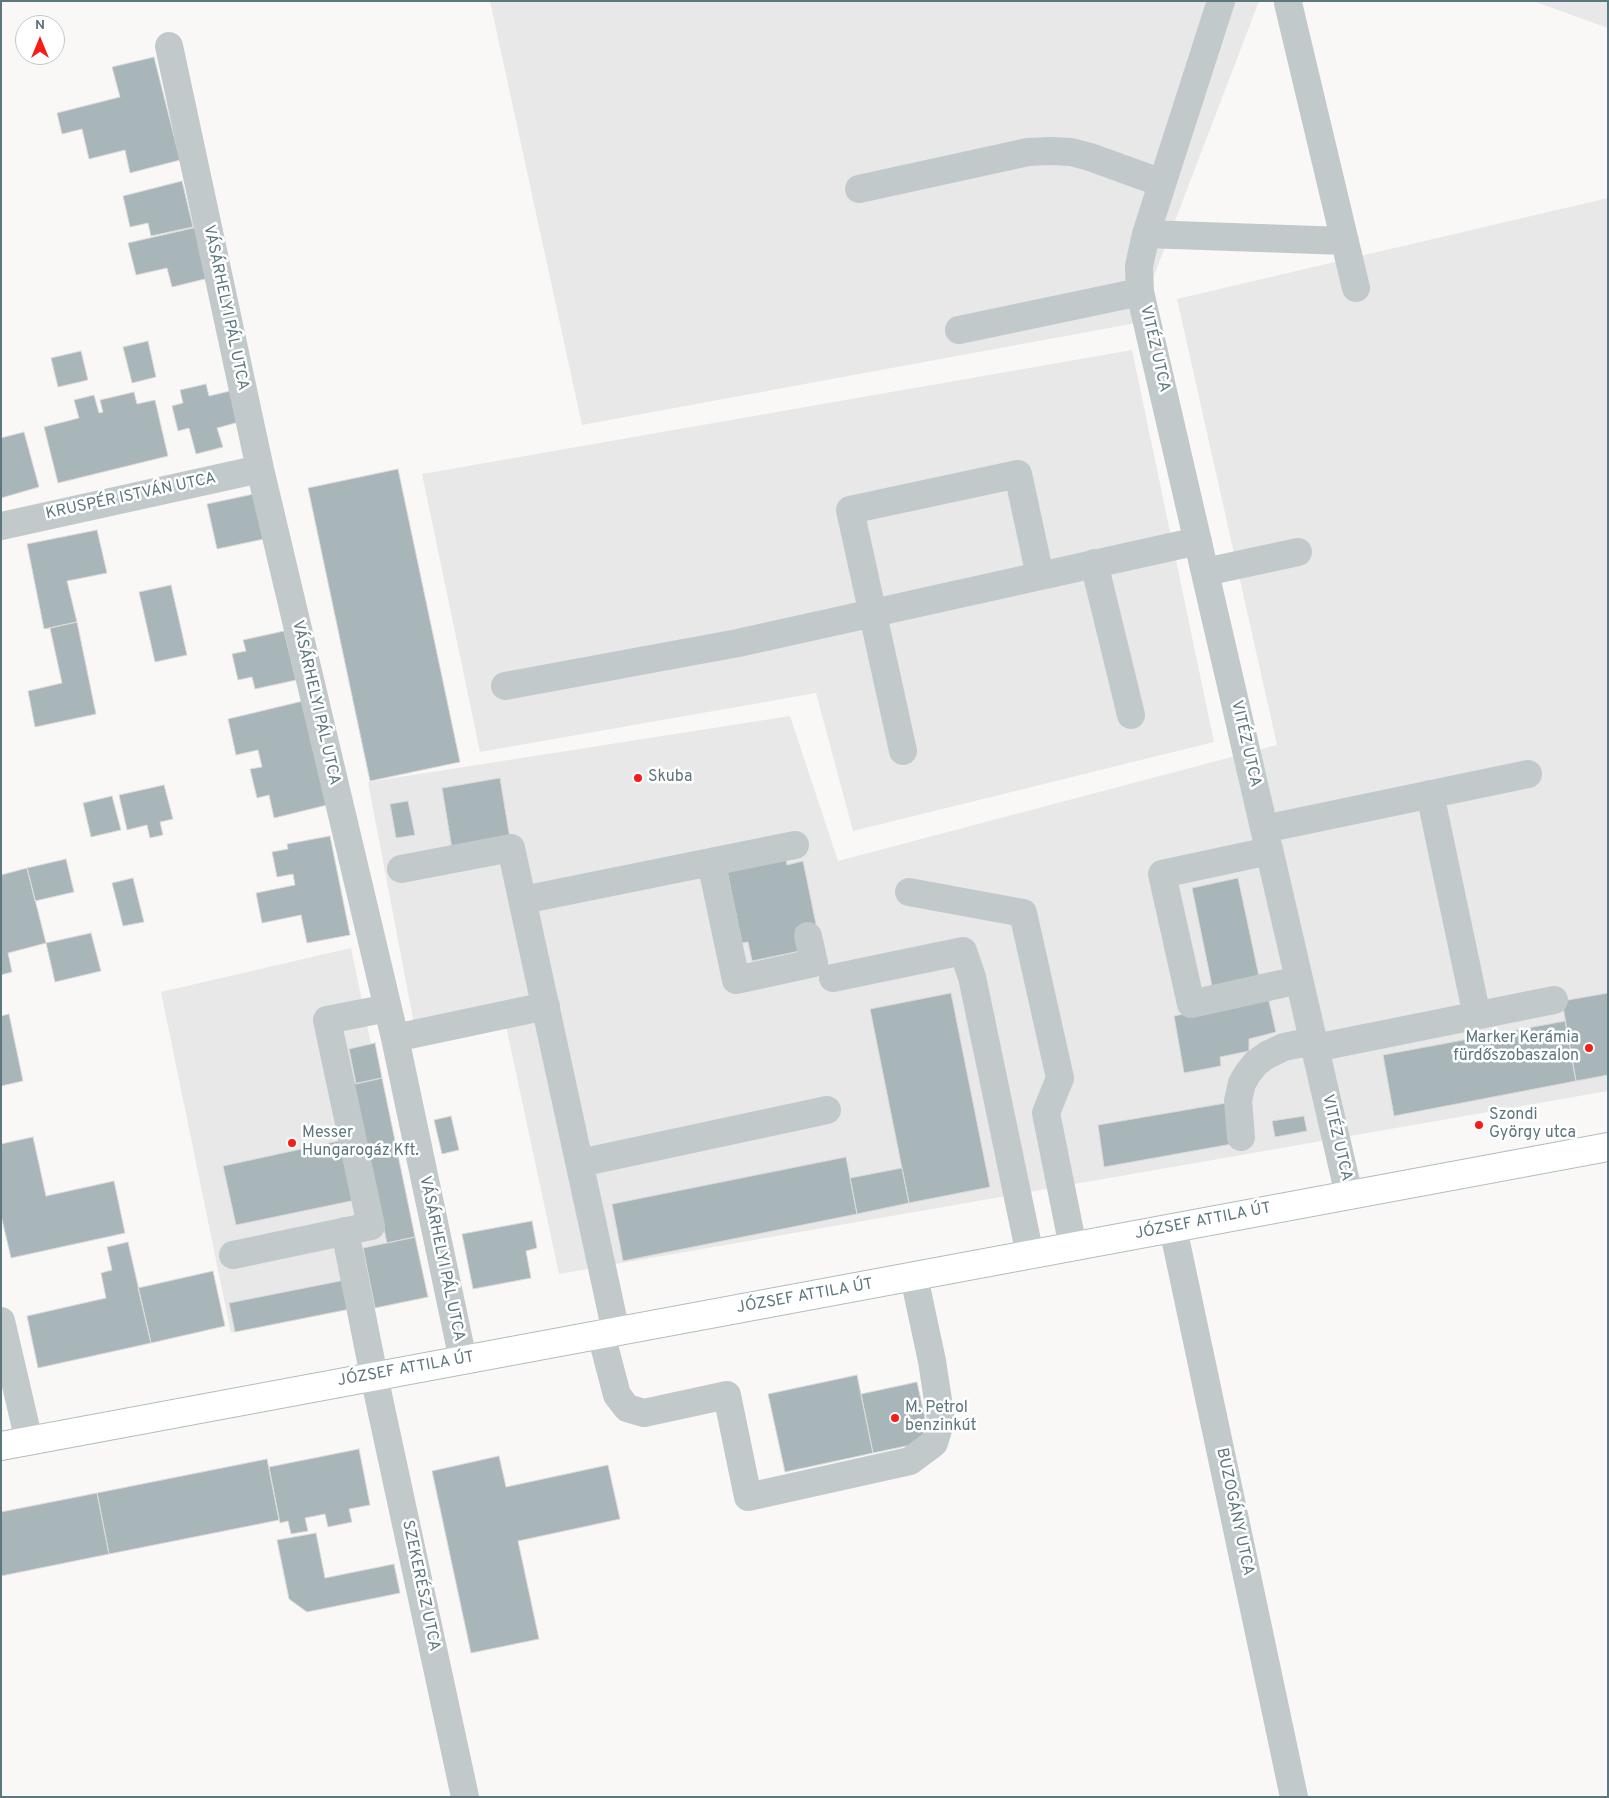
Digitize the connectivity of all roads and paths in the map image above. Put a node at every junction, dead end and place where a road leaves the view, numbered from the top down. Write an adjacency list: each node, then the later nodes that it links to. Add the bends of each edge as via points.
1 (1221, 1): 4 (street, VITÉZ UTCA)
2 (1288, 3): 7 (street)
3 (169, 46): 11 (street, VÁSÁRHELYI PÁL UTCA)
4 (1162, 184): 5 (street, via 1090,157 1050,151 1028,152); 6 (street, VITÉZ UTCA)
5 (859, 189)
6 (1149, 224): 7 (street); 9 (street, VITÉZ UTCA, via 1139,266)
7 (1345, 241): 8 (street)
8 (1356, 288)
9 (1140, 292): 10 (street, VITÉZ UTCA); 13 (street, VITÉZ UTCA)
10 (959, 330)
11 (260, 469): 12 (street, KRUSPÉR ISTVÁN UTCA); 36 (street, VÁSÁRHELYI PÁL UTCA)
12 (1, 526)
13 (1198, 541): 15 (street); 16 (street, VITÉZ UTCA)
14 (1298, 552): 16 (street)
15 (1094, 564): 17 (street); 20 (street)
16 (1205, 572): 24 (street, VITÉZ UTCA)
17 (1040, 576): 18 (street); 18 (street, via 1018,474 859,508 850,510)
18 (872, 613): 19 (street, via 738,643); 21 (street)
19 (505, 686)
20 (1131, 715)
21 (904, 751)
22 (1528, 774): 23 (street)
23 (1430, 794): 24 (street); 34 (street)
24 (1267, 840): 32 (street, VITÉZ UTCA); 32 (street, via 1162,874 1191,1004)
25 (795, 846): 26 (street)
26 (711, 862): 29 (street); 30 (street, via 736,980 814,963)
27 (402, 869): 29 (street, via 511,848)
28 (909, 892): 46 (street, via 1023,913 1060,1078 1046,1113)
29 (523, 900): 35 (street)
30 (808, 936)
31 (833, 978): 48 (street, via 963,951 972,977)
32 (1299, 980): 38 (street, VITÉZ UTCA)
33 (1554, 1000): 38 (street)
34 (1474, 1002)
35 (546, 1006): 37 (street); 42 (street)
36 (388, 1008): 37 (street, VÁSÁRHELYI PÁL UTCA); 45 (street, via 327,1020 371,1226)
37 (395, 1038): 52 (street, VÁSÁRHELYI PÁL UTCA)
38 (1314, 1045): 40 (street, via 1284,1048 1267,1055 1248,1073 1242,1082 1238,1101); 43 (street, VITÉZ UTCA)
39 (827, 1110): 42 (street)
40 (1241, 1137)
41 (1608, 1147): 43 (main road, JÓZSEF ATTILA ÚT)
42 (580, 1163): 51 (street)
43 (1349, 1195): 44 (main road, JÓZSEF ATTILA ÚT)
44 (1173, 1228): 46 (main road, JÓZSEF ATTILA ÚT); 57 (street, BUZOGÁNY UTCA)
45 (345, 1231): 47 (street); 53 (street, SZEKERÉSZ UTCA)
46 (1072, 1247): 48 (main road, JÓZSEF ATTILA ÚT)
47 (233, 1255)
48 (1030, 1255): 49 (main road, JÓZSEF ATTILA ÚT)
49 (914, 1277): 51 (main road, JÓZSEF ATTILA ÚT); 51 (street, via 941,1420 934,1443 910,1461 748,1497 727,1395 644,1413 627,1408 617,1395)
50 (1, 1321): 54 (street)
51 (608, 1333): 52 (main road, JÓZSEF ATTILA ÚT)
52 (463, 1360): 53 (main road, JÓZSEF ATTILA ÚT)
53 (374, 1376): 54 (main road, JÓZSEF ATTILA ÚT); 56 (street, SZEKERÉSZ UTCA)
54 (29, 1441): 55 (main road, JÓZSEF ATTILA ÚT)
55 (1, 1446)
56 (466, 1797)
57 (1294, 1797)

